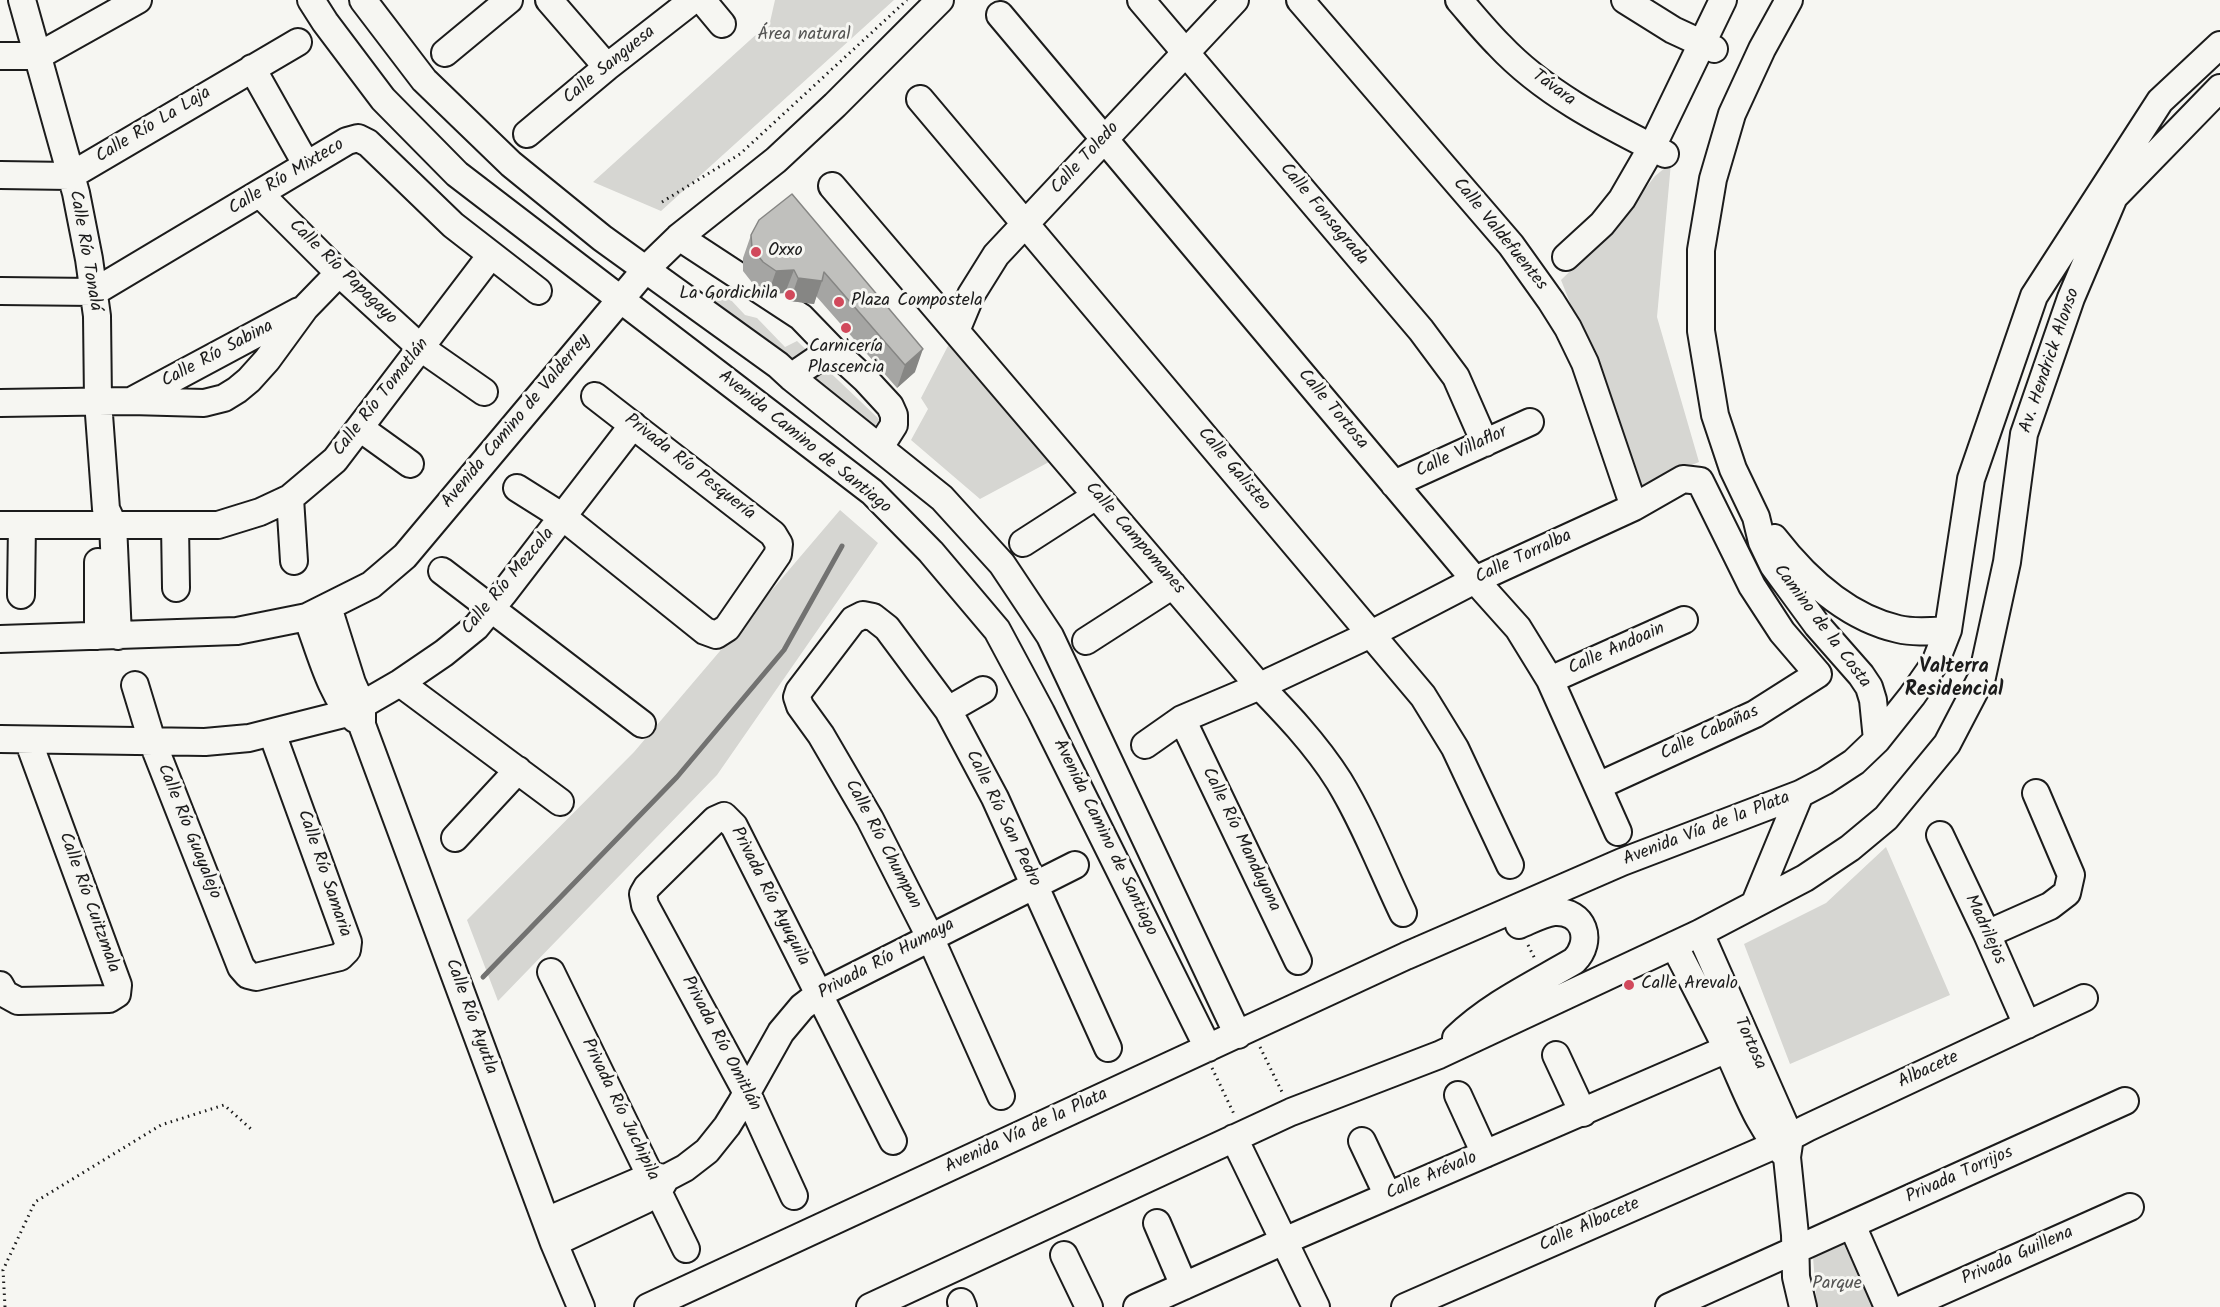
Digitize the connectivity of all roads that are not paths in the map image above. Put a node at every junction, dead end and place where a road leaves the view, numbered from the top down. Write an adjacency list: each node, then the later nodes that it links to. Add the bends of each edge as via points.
1 (22, 0): 25 (street, Calle Río Tonalá)
2 (138, 0): 25 (street)
3 (311, 0): 47 (street, Avenida Camino de Santiago, via 383,99 457,174)
4 (363, 0): 42 (street, Avenida Camino de Santiago, via 424,80 511,164)
5 (509, 0): 22 (street)
6 (549, 0): 26 (street)
7 (693, 0): 26 (street, Calle Sanguesa)
8 (702, 0): 18 (street)
9 (940, 0): 39 (street, Avenida Camino de Valderrey, via 776,159)
10 (1141, 0): 23 (street, Calle Fonsagrada)
11 (1235, 0): 23 (street, Calle Toledo)
12 (1300, 0): 68 (street, Calle Valdefuentes, via 1517,252 1551,301 1585,363)
13 (1459, 0): 32 (street, Távara, via 1530,73 1614,130)
14 (1625, 0): 21 (street)
15 (1723, 0): 21 (street)
16 (1789, 0): 69 (street, Camino de la Costa, via 1732,114 1713,178 1701,250 1701,331 1715,415 1733,469)
17 (1000, 15): 31 (street, Calle Tortosa)
18 (722, 24)
19 (298, 42): 27 (street, Calle Río La Laja)
20 (2220, 45): 85 (street, Av. Hendrick Alonso, via 2160,101 2034,297 1971,478)
21 (1707, 46): 32 (street)
22 (445, 53)
23 (1186, 53): 31 (street, Calle Toledo); 61 (street, Calle Fonsagrada, via 1440,354 1456,377)
24 (0, 56): 25 (street)
25 (38, 56): 35 (street, Calle Río Tonalá)
26 (607, 67): 30 (street, Calle Sanguesa)
27 (252, 68): 33 (street); 35 (street, Calle Río La Laja)
28 (2220, 88): 118 (street, Av. Hendrick Alonso, via 2114,196 2071,298 2024,434 2007,562 1982,677 1947,744 1886,818 1850,848 1805,878)
29 (920, 99): 38 (street, Calle Galisteo)
30 (527, 134)
31 (1105, 140): 38 (street, Calle Toledo); 64 (street, Calle Tortosa)
32 (1658, 151): 41 (street, via 1609,216)
33 (306, 164): 37 (street, Calle Río Mixteco); 40 (street, Calle Río Mixteco, via 358,138)
34 (0, 175): 35 (street)
35 (70, 176): 46 (street, Calle Río Tonalá)
36 (832, 186): 49 (street, Calle Campomanes)
37 (260, 194): 43 (street, Calle Río Papagayo); 46 (street, Calle Río Mixteco)
38 (1025, 224): 49 (street, Calle Toledo, via 984,272); 86 (street, Calle Galisteo)
39 (678, 237): 42 (street, Avenida Camino de Valderrey); 51 (street, via 801,317)
40 (491, 255): 45 (street, Calle Río Mixteco); 50 (street, Calle Río Tomatlán)
41 (1566, 257)
42 (646, 269): 47 (street, Avenida Camino de Valderrey); 52 (street, Avenida Camino de Santiago)
43 (339, 273): 48 (street, Calle Río Sabina); 50 (street, Calle Río Papagayo)
44 (0, 291): 46 (street)
45 (538, 291)
46 (94, 292): 56 (street, Calle Río Tonalá)
47 (620, 298): 82 (street, Avenida Camino de Valderrey, via 405,556 371,585); 134 (street, Avenida Camino de Santiago, via 872,492 931,552 997,630)
48 (305, 309): 55 (street, Calle Río Sabina); 55 (street, Calle Río Sabina, via 267,360 243,386 224,398 204,403)
49 (956, 331): 66 (street, Calle Campomanes)
50 (421, 348): 53 (street, Calle Río Papagayo); 60 (street, Calle Río Tomatlán)
51 (832, 350): 52 (street); 62 (street, via 890,406 894,425)
52 (791, 377): 62 (street, Avenida Camino de Santiago)
53 (484, 392)
54 (596, 396): 59 (street, Privada Río Pesquería)
55 (131, 400): 56 (street, Calle Río Sabina)
56 (98, 401): 57 (street, Calle Río Sabina); 71 (street, Calle Río Tonalá)
57 (0, 403)
58 (1530, 422): 61 (street, Calle Villaflor)
59 (633, 425): 70 (street, Calle Río Mezcala); 70 (street, Privada Río Pesquería, via 773,534 779,544 778,554 727,628 716,635 705,631)
60 (360, 428): 63 (street); 67 (street, Calle Río Tomatlán, via 336,460)
61 (1485, 443): 64 (street, Calle Villaflor)
62 (880, 447): 132 (street, Avenida Camino de Santiago, via 942,498 1002,564 1050,636)
63 (410, 464)
64 (1394, 484): 77 (street, Calle Tortosa)
65 (517, 488): 70 (street)
66 (1096, 496): 74 (street); 78 (street, Calle Campomanes)
67 (290, 498): 73 (street, Calle Río Tomatlán, via 218,525); 75 (street)
68 (1634, 507): 77 (street, Calle Torralba); 90 (street, Calle Torralba, via 1683,479 1700,482 1752,586 1782,632)
69 (1756, 517): 85 (street, Camino de la Costa, via 1794,564 1845,606 1898,629); 103 (street, Camino de la Costa, via 1773,566 1869,687 1874,700)
70 (562, 518): 81 (street, Calle Río Mezcala)
71 (106, 519): 72 (street, Calle Río Tomatlán); 73 (street, Calle Río Tomatlán); 87 (street, Calle Río Tonalá)
72 (11, 525): 80 (street)
73 (175, 525): 79 (street)
74 (1023, 543)
75 (294, 561)
76 (442, 571): 81 (street)
77 (1475, 580): 86 (street, Calle Torralba); 91 (street, Calle Tortosa, via 1518,628)
78 (1173, 585): 89 (street); 94 (street, Calle Campomanes)
79 (176, 588)
80 (21, 595)
81 (491, 609): 92 (street, Calle Río Mezcala, via 476,627); 99 (street)
82 (318, 612): 87 (street, Avenida Camino de Valderrey, via 237,631); 97 (street, Calle Río Ayutla, via 335,690)
83 (862, 615): 96 (street, Calle Río San Pedro, via 873,617 887,628); 122 (street, Calle Río Chumpan, via 852,620 797,697 870,819)
84 (1684, 620): 91 (street, Calle Andoain)
85 (1948, 630): 103 (street, Avenida Vía de la Plata, via 1935,663)
86 (1371, 634): 94 (street, Calle Torralba); 115 (street, Calle Galisteo, via 1438,718)
87 (108, 636): 88 (street, Avenida Camino de Valderrey)
88 (0, 639)
89 (1086, 641)
90 (1818, 674): 107 (street, Calle Cabañas, via 1755,714)
91 (1550, 680): 107 (street, Calle Tortosa)
92 (400, 683): 97 (street, Calle Río Mezcala); 106 (street)
93 (135, 685): 104 (street, Calle Río Guayalejo)
94 (1260, 686): 98 (street, Calle Torralba); 119 (street, Calle Campomanes, via 1339,781)
95 (983, 690): 96 (street)
96 (948, 710): 116 (street, Calle Río San Pedro, via 996,798)
97 (358, 714): 100 (street, Calle Río Mezcala); 154 (street, Calle Río Ayutla)
98 (1182, 719): 105 (street, Calle Torralba); 125 (street, Calle Río Mandayona)
99 (642, 724)
100 (272, 733): 104 (street, Calle Río Mezcala, via 205,742); 127 (street, Calle Río Samaria, via 348,950 339,957 256,977)
101 (0, 739): 102 (street, Calle Río Mezcala)
102 (28, 740): 104 (street, Calle Río Mezcala); 128 (street, Calle Río Cuitzmala, via 118,985 117,994 109,999 18,1001)
103 (1877, 740): 109 (street, Avenida Vía de la Plata, via 1854,762)
104 (152, 741): 127 (street, Calle Río Guayalejo)
105 (1145, 745)
106 (518, 770): 110 (street); 113 (street)
107 (1598, 786): 111 (street, Calle Tortosa)
108 (2036, 793): 121 (street, via 2071,875 2067,893 2050,906)
109 (1800, 794): 118 (street); 124 (street, Avenida Vía de la Plata, via 1622,862)
110 (560, 802)
111 (1618, 832)
112 (1940, 835): 121 (street, Madrilejos)
113 (454, 838)
114 (1075, 864): 116 (street, Privada Río Humaya)
115 (1510, 865)
116 (1035, 885): 122 (street, Privada Río Humaya); 133 (street, Calle Río San Pedro)
117 (643, 894): 129 (street, Privada Río Ayuquila, via 715,820 724,816 734,826); 138 (street, Privada Río Omitlán, via 645,905)
118 (1755, 903): 120 (street, Avenida Vía de la Plata)
119 (1403, 913)
120 (1700, 933): 123 (street, Avenida Vía de la Plata); 146 (street, Tortosa)
121 (1987, 934): 131 (street, Madrilejos)
122 (930, 937): 129 (street, Privada Río Humaya); 140 (street, Calle Río Chumpan)
123 (1674, 945): 135 (street, Tortosa); 137 (street, Avenida Vía de la Plata)
124 (1406, 956): 132 (street, Avenida Vía de la Plata); 137 (street, Avenida Vía de la Plata, via 1470,943 1553,912 1575,918 1584,928 1586,940 1574,961 1491,1009)
125 (1298, 960)
126 (551, 972): 148 (street, Privada Río Juchipila)
127 (248, 975)
128 (3, 990)
129 (819, 994): 138 (street, Privada Río Humaya, via 781,1032); 144 (street, Privada Río Ayuquila)
130 (2084, 998): 131 (street, Albacete)
131 (2027, 1025): 146 (street, Albacete)
132 (1245, 1032): 134 (street, Avenida Vía de la Plata)
133 (1108, 1048)
134 (1206, 1049): 161 (street, Avenida Vía de la Plata)
135 (1727, 1049): 142 (street, Calle Arévalo); 146 (street, Tortosa, via 1761,1125)
136 (1556, 1054): 142 (street)
137 (1439, 1056): 143 (street, Avenida Vía de la Plata)
138 (747, 1093): 148 (street, Privada Río Humaya, via 707,1151); 149 (street, Privada Río Omitlán)
139 (1458, 1095): 147 (street)
140 (1000, 1096)
141 (2126, 1101): 153 (street, Privada Torrijos)
142 (1583, 1113): 147 (street, Calle Arévalo)
143 (1239, 1136): 155 (street); 162 (street, Avenida Vía de la Plata)
144 (893, 1141)
145 (1362, 1141): 150 (street)
146 (1784, 1147): 157 (street, Tortosa); 166 (street, Calle Albacete)
147 (1485, 1154): 150 (street, Calle Arévalo)
148 (658, 1182): 154 (street, Privada Río Humaya, via 580,1232); 156 (street, Privada Río Juchipila)
149 (794, 1196)
150 (1388, 1196): 155 (street, Calle Arévalo)
151 (2130, 1207): 170 (street, Privada Guillena)
152 (1157, 1223): 159 (street)
153 (1852, 1225): 157 (street, Privada Torrijos); 169 (street)
154 (550, 1232): 160 (street, Calle Río Ayutla)
155 (1284, 1240): 159 (street, Calle Arévalo); 165 (street)
156 (686, 1249)
157 (1795, 1250): 167 (street, Privada Torrijos); 168 (street, Tortosa)
158 (1064, 1256): 163 (street)
159 (1184, 1286): 164 (street, Calle Arévalo)
160 (581, 1307)
161 (648, 1307)
162 (870, 1307)
163 (1089, 1307)
164 (1137, 1307)
165 (1316, 1307)
166 (1405, 1307)
167 (1669, 1307)
168 (1803, 1307)
169 (1888, 1307)
170 (1906, 1307)

